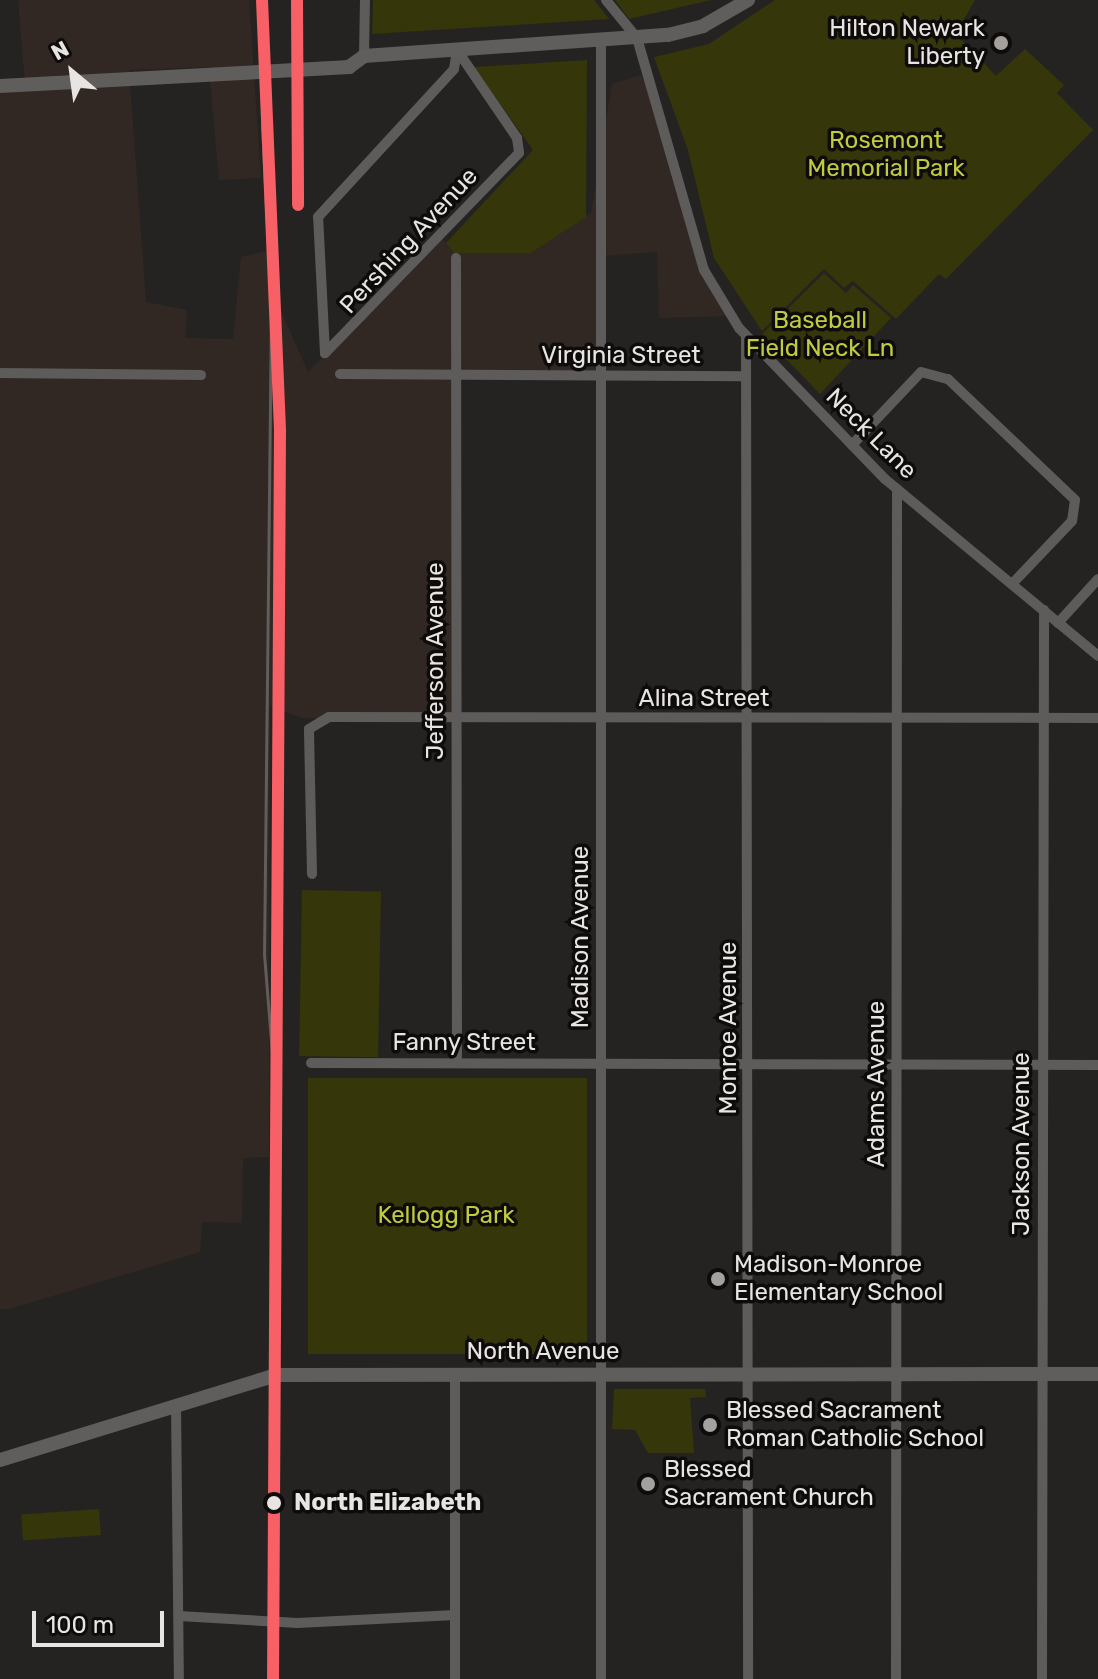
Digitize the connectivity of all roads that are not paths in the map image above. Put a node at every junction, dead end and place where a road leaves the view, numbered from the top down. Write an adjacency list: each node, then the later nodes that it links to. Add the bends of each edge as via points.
1 (365, 0): 7 (street)
2 (606, 0): 4 (street)
3 (748, 0): 4 (main road, via 693,30)
4 (637, 38): 5 (main road); 10 (street, Neck Lane, via 704,270)
5 (601, 39): 6 (main road); 15 (street, Madison Avenue)
6 (457, 50): 6 (street, Pershing Avenue, via 520,147 338,345 321,351 318,217 454,69); 7 (main road)
7 (364, 56): 8 (main road, via 349,67)
8 (0, 86)
9 (456, 258): 14 (street, Jefferson Avenue)
10 (746, 336): 16 (street); 17 (street, Neck Lane)
11 (0, 373): 13 (street)
12 (340, 374): 14 (street, Virginia Street)
13 (201, 375)
14 (454, 375): 15 (street, Virginia Street); 24 (street, Jefferson Avenue)
15 (601, 376): 16 (street, Virginia Street); 25 (street, Madison Avenue)
16 (746, 376): 27 (street, Monroe Avenue)
17 (852, 445): 18 (street, Neck Lane); 20 (street, via 921,372 948,379 1075,500 1072,521)
18 (897, 489): 20 (street, Neck Lane); 28 (street, Adams Avenue)
19 (1098, 579): 22 (street)
20 (1012, 584): 21 (street, Neck Lane)
21 (1044, 610): 22 (street, Neck Lane); 29 (street, Jackson Avenue)
22 (1058, 623): 23 (street, Neck Lane)
23 (1098, 656)
24 (457, 718): 25 (street, Alina Street); 30 (street, Alina Street, via 312,723); 32 (street, Jefferson Avenue)
25 (602, 718): 27 (street, Alina Street); 33 (street, Madison Avenue)
26 (1098, 718): 29 (street, Alina Street)
27 (748, 719): 28 (street, Alina Street); 34 (street, Monroe Avenue)
28 (897, 719): 29 (street, Alina Street); 37 (street, Adams Avenue)
29 (1040, 720): 35 (street, Jackson Avenue)
30 (312, 874)
31 (311, 1063): 32 (street, Fanny Street)
32 (457, 1063): 33 (street, Fanny Street)
33 (601, 1063): 34 (street, Fanny Street); 39 (street, Madison Avenue)
34 (750, 1064): 37 (street, Fanny Street); 40 (street, Monroe Avenue)
35 (1042, 1065): 36 (street, Fanny Street); 37 (street, Fanny Street); 42 (street, Jackson Avenue)
36 (1098, 1065)
37 (897, 1066): 41 (street, Adams Avenue)
38 (455, 1373): 39 (main road, North Avenue); 44 (main road, North Avenue, via 277,1375); 46 (street)
39 (602, 1374): 40 (main road, North Avenue); 50 (street, Madison Avenue)
40 (750, 1374): 41 (main road, North Avenue); 51 (street, Monroe Avenue)
41 (897, 1374): 42 (main road, North Avenue); 52 (street, Adams Avenue)
42 (1042, 1374): 43 (main road, North Avenue); 53 (street, Jackson Avenue)
43 (1098, 1374)
44 (176, 1404): 45 (main road, North Avenue); 47 (street)
45 (0, 1460)
46 (455, 1615): 47 (street, via 298,1623); 49 (street)
47 (179, 1616): 48 (street)
48 (179, 1679)
49 (455, 1679)
50 (601, 1679)
51 (748, 1679)
52 (896, 1679)
53 (1042, 1679)

